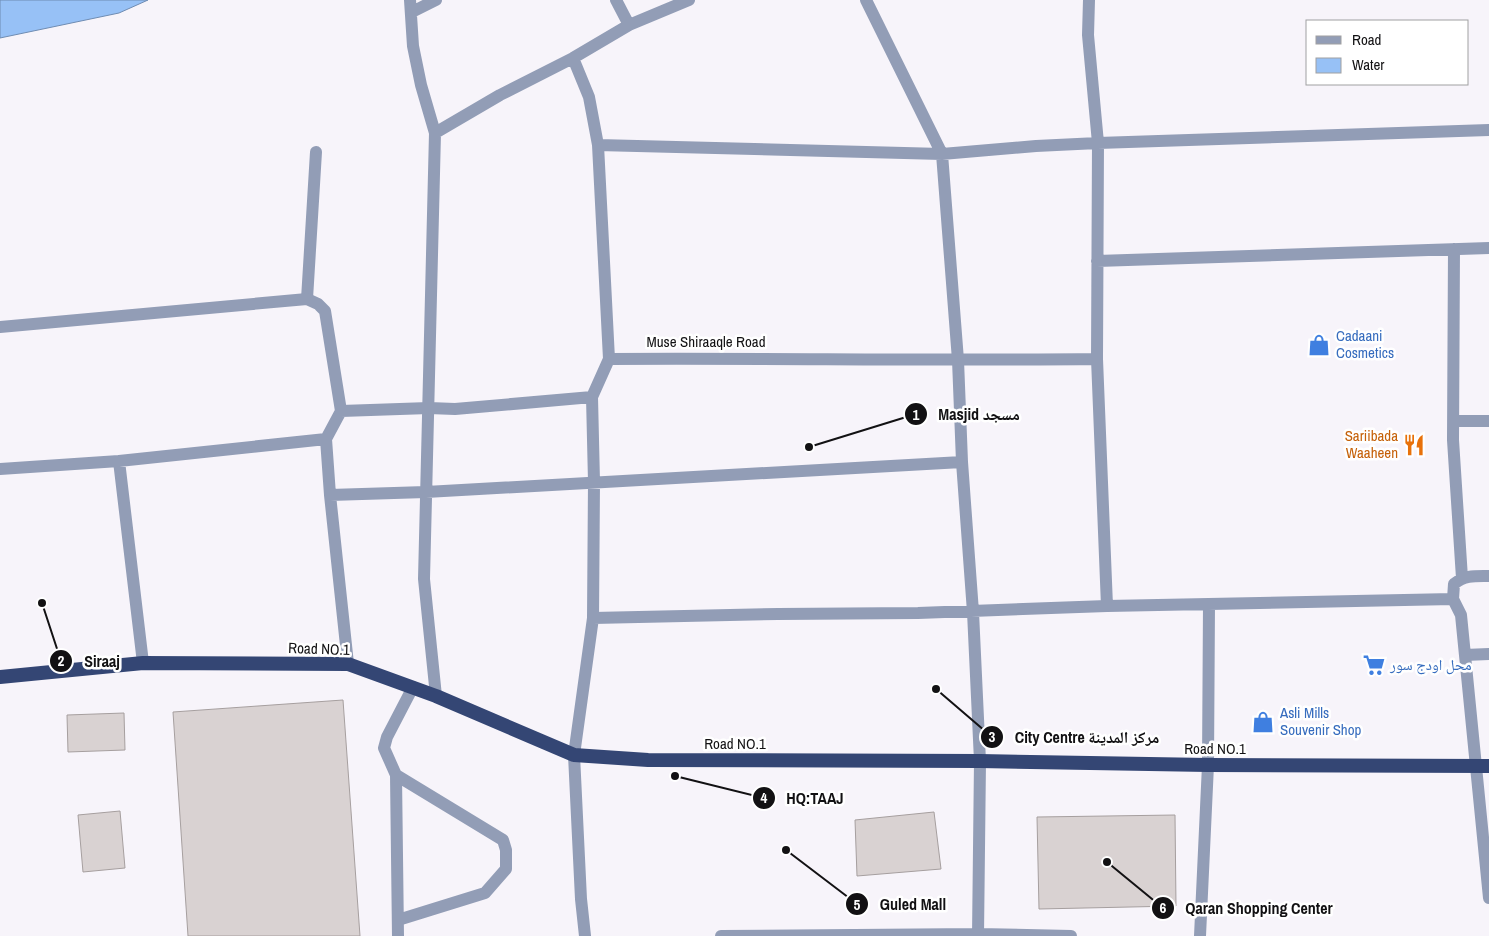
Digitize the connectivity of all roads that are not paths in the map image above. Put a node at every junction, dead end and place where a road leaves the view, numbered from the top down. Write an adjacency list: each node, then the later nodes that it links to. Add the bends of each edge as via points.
1 (436, 0): 6 (street)
2 (616, 0): 7 (street)
3 (689, 0): 7 (street)
4 (866, 0): 14 (street)
5 (1089, 0): 11 (street, via 1088,35)
6 (411, 6): 10 (street, via 413,46)
7 (629, 25): 8 (street)
8 (573, 58): 10 (street); 12 (street, via 589,97)
9 (1489, 130): 11 (street)
10 (435, 132): 24 (street)
11 (1098, 143): 14 (street); 17 (street)
12 (598, 145): 14 (street); 20 (street)
13 (316, 152): 18 (street)
14 (942, 154): 22 (street)
15 (1489, 248): 16 (street)
16 (1454, 249): 17 (street); 26 (street)
17 (1097, 261): 21 (street)
18 (307, 300): 19 (street); 25 (street, via 325,311)
19 (0, 327)
20 (609, 359): 22 (street, Muse Shiraaqle Road); 23 (street)
21 (1097, 359): 22 (street, Muse Shiraaqle Road); 39 (street)
22 (958, 360): 30 (street)
23 (592, 397): 24 (street, via 455,409); 32 (street)
24 (429, 408): 25 (street); 33 (street)
25 (341, 411): 28 (street)
26 (1454, 421): 27 (street); 36 (street)
27 (1489, 421)
28 (326, 439): 29 (street); 34 (street)
29 (119, 461): 31 (street); 44 (street)
30 (962, 462): 32 (street); 40 (street)
31 (0, 469)
32 (594, 482): 33 (street); 41 (street)
33 (426, 492): 34 (street); 48 (street, via 424,579)
34 (330, 495): 45 (street)
35 (1489, 576): 36 (street)
36 (1462, 578): 37 (street, via 1454,584)
37 (1453, 599): 38 (street); 43 (street, via 1461,615)
38 (1209, 604): 39 (street); 51 (street)
39 (1107, 606): 40 (street)
40 (973, 612): 41 (street); 50 (street)
41 (592, 618): 49 (street)
42 (1489, 654): 43 (street)
43 (1465, 655): 52 (street)
44 (144, 663): 45 (highway, Road NO.1); 46 (highway, Road NO.1)
45 (348, 664): 47 (highway, Road NO.1)
46 (0, 677)
47 (413, 688): 48 (highway, Road NO.1); 53 (street, via 387,736 384,748)
48 (436, 696): 49 (highway, Road NO.1)
49 (574, 754): 50 (highway, Road NO.1, via 648,760); 58 (street, via 581,899)
50 (980, 761): 51 (highway, Road NO.1); 56 (street)
51 (1208, 765): 52 (highway, Road NO.1); 61 (street)
52 (1483, 766): 54 (street)
53 (396, 775): 55 (street); 55 (street, via 503,840 506,850 506,869 485,893)
54 (1489, 898)
55 (398, 920): 57 (street)
56 (978, 935): 59 (street); 60 (street)
57 (398, 936)
58 (586, 936)
59 (722, 936)
60 (1071, 936)
61 (1200, 936)

